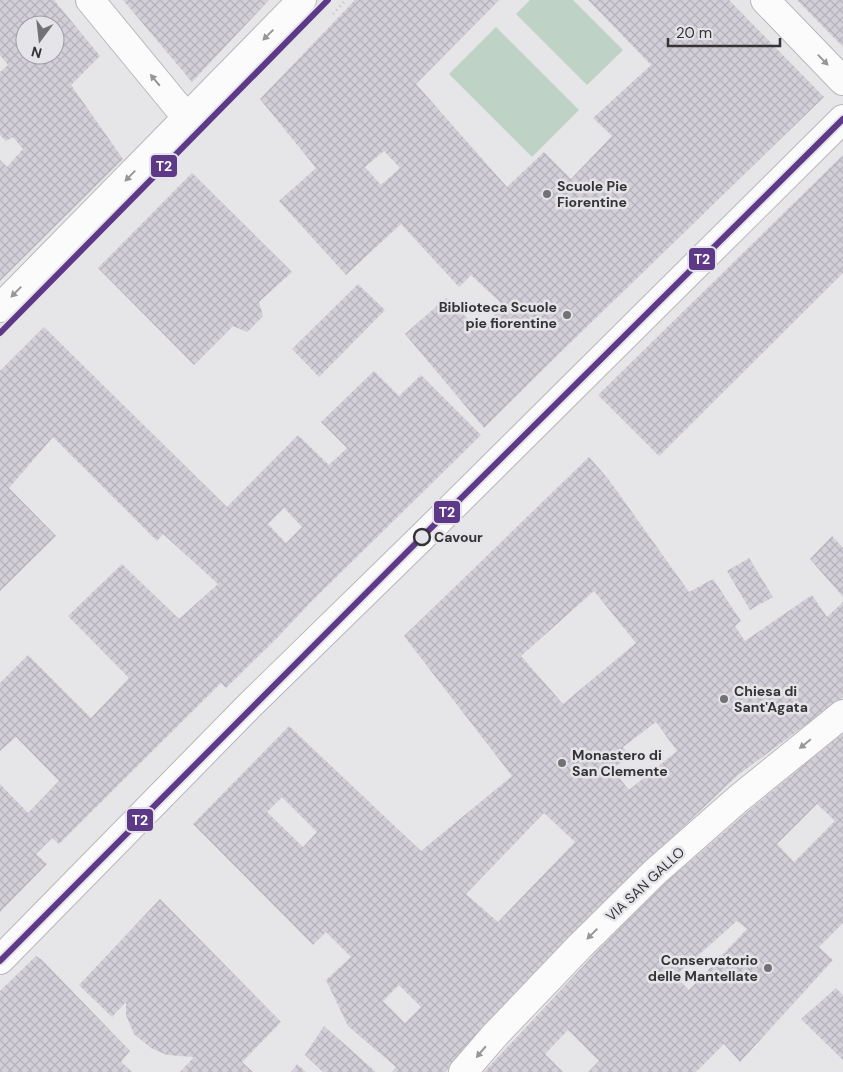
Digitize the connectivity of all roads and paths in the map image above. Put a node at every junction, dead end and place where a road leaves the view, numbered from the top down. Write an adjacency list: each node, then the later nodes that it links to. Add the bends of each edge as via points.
1 (90, 0): 5 (street, one-way to 1)
2 (302, 0): 5 (street, one-way to 5)
3 (765, 0): 4 (street, one-way to 4)
4 (843, 81)
5 (187, 118): 7 (street, one-way to 7)
6 (843, 119): 9 (street, via 249,706)
7 (0, 308)
8 (843, 714): 10 (street, VIA SAN GALLO, one-way to 10, via 654,872 507,1022)
9 (0, 960)
10 (463, 1072)

